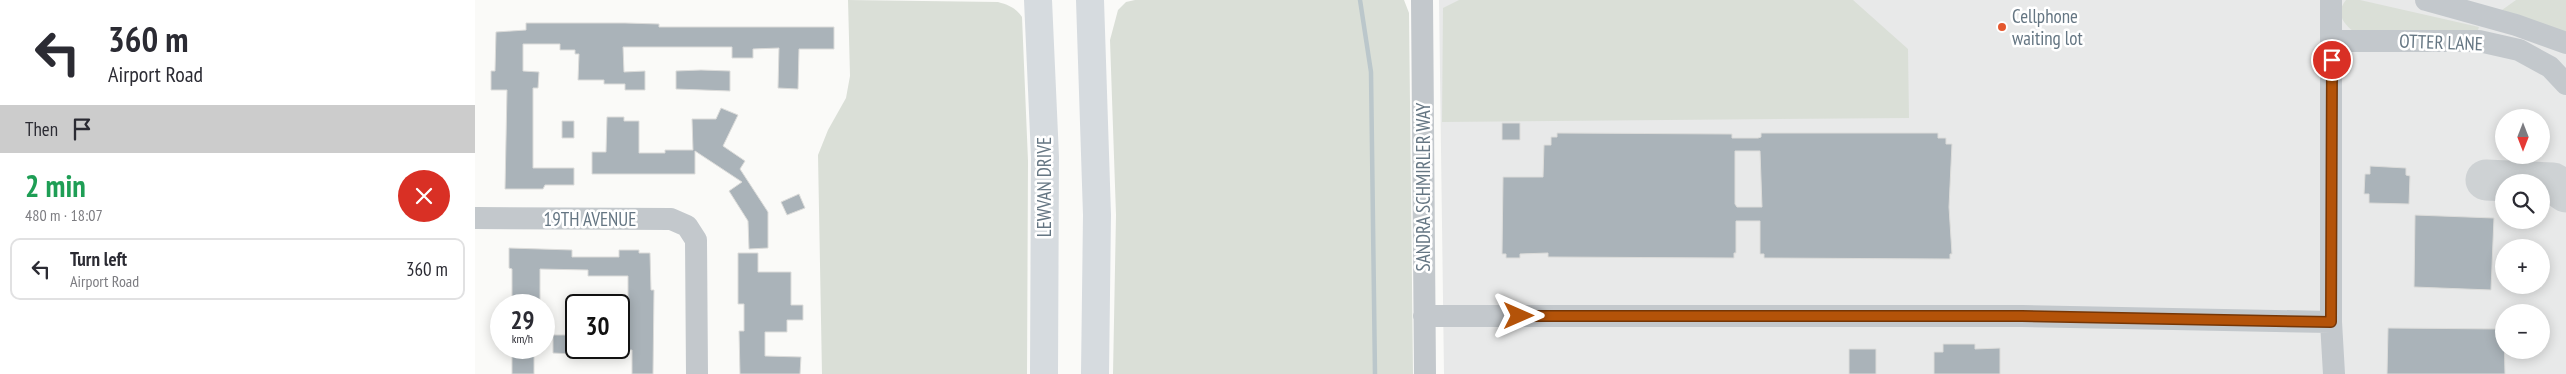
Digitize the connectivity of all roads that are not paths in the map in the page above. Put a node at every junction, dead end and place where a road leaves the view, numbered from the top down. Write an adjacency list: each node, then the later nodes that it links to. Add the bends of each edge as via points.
1 (1039, 0): 13 (main road, LEWVAN DRIVE, via 1044,147)
2 (1090, 0): 14 (main road, via 1097,206)
3 (1421, 0): 10 (street, SANDRA SCHMIRLER WAY)
4 (2331, 0): 6 (street)
5 (2426, 0): 7 (street, via 2516,25)
6 (2333, 41): 8 (street, OTTER LANE, via 2479,41 2519,50 2550,67); 11 (street)
7 (2566, 43)
8 (2566, 84)
9 (475, 218): 12 (street, 19TH AVENUE, via 671,219 687,226 696,240)
10 (1424, 316): 11 (street, via 2022,316); 15 (street, SANDRA SCHMIRLER WAY)
11 (2331, 322): 16 (street)
12 (697, 374)
13 (1044, 374)
14 (1095, 374)
15 (1425, 374)
16 (2334, 374)

